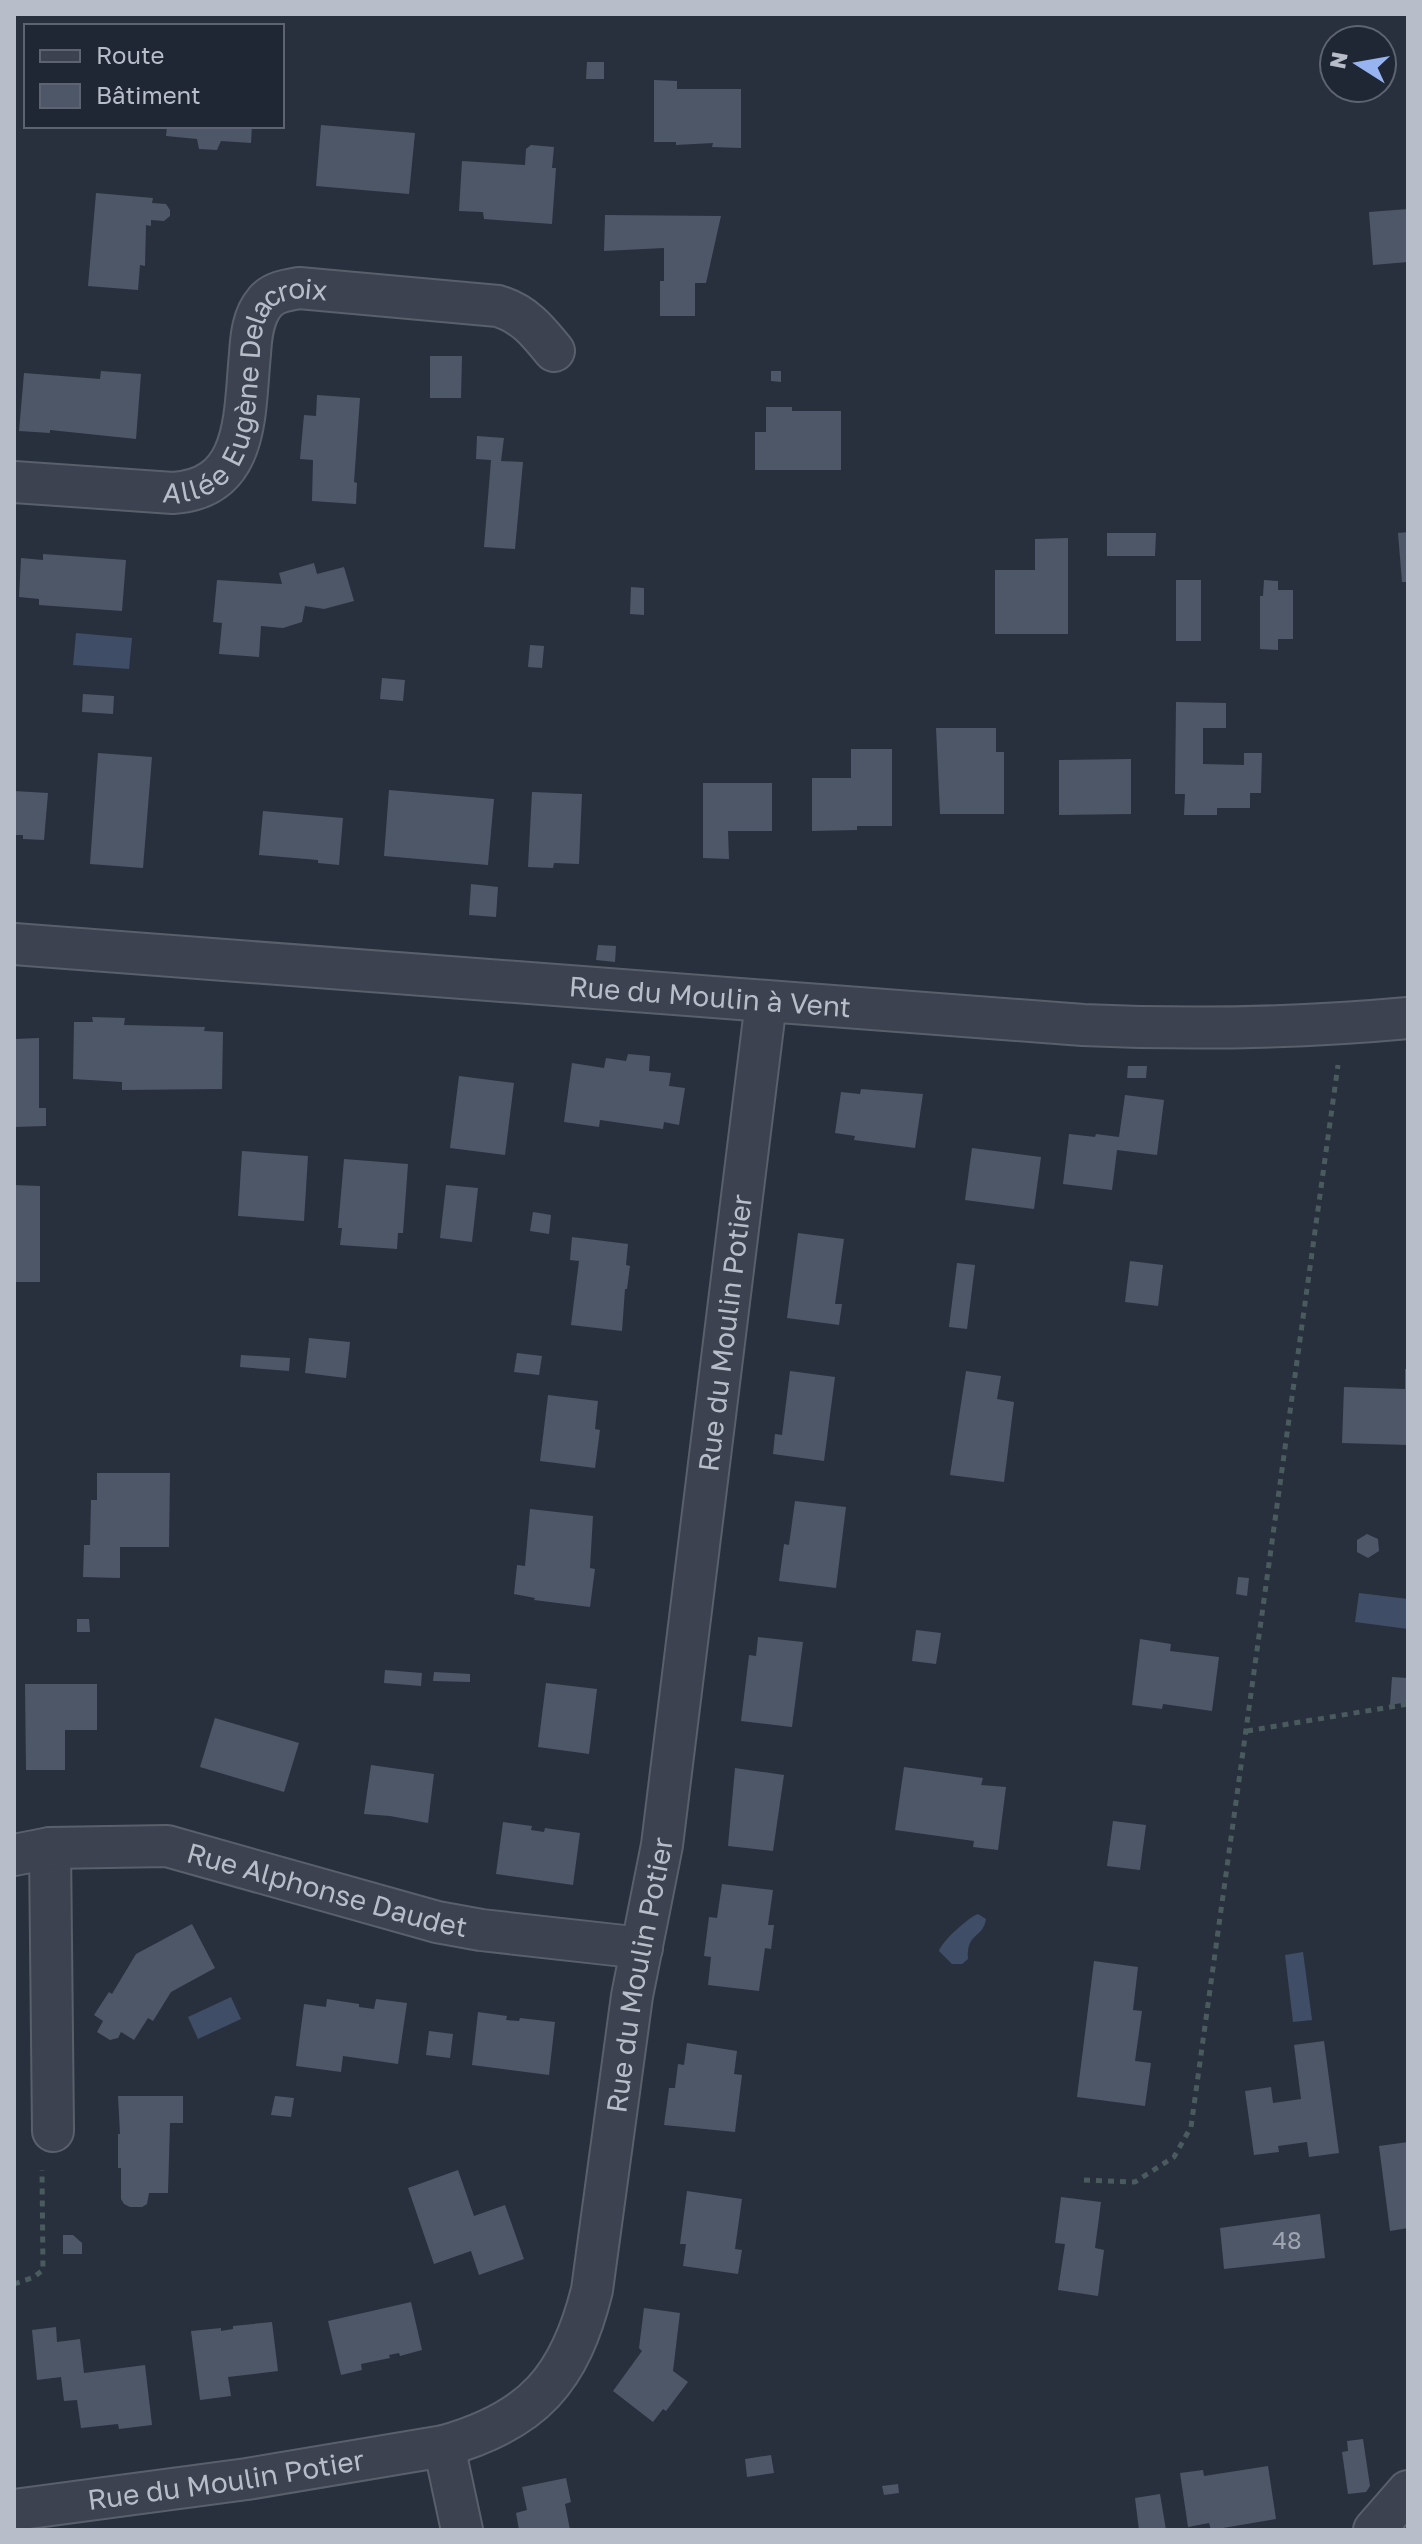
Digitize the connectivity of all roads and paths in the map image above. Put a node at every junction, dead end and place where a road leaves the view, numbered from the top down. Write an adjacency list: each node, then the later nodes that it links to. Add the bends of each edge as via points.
1 (554, 351): 2 (street, Allée Eugène Delacroix, via 530,322 498,306 299,288 281,292 266,300 255,319 241,435 234,456 209,484 173,493)
2 (14, 482)
3 (14, 944): 4 (street, Rue du Moulin à Vent)
4 (766, 1002): 6 (street, Rue du Moulin à Vent, via 1164,1029); 10 (street, Rue du Moulin Potier, via 662,1845)
5 (1408, 1018): 6 (street, Rue du Moulin à Vent)
6 (1344, 1024): 8 (path)
7 (1408, 1704): 8 (path)
8 (1247, 1731): 12 (path, via 1191,2127 1174,2157 1135,2182)
9 (32, 1851): 10 (street, Rue Alphonse Daudet, via 167,1846 437,1922); 11 (street)
10 (642, 1948): 14 (street, Rue du Moulin Potier, via 583,2327 571,2355 540,2397 496,2428)
11 (53, 2131): 13 (path, via 42,2151 43,2270)
12 (1084, 2180)
13 (14, 2284)
14 (444, 2446): 16 (street, Rue du Moulin Potier); 17 (street)
15 (1408, 2491): 18 (street)
16 (14, 2510)
17 (462, 2530)
18 (1374, 2530)

